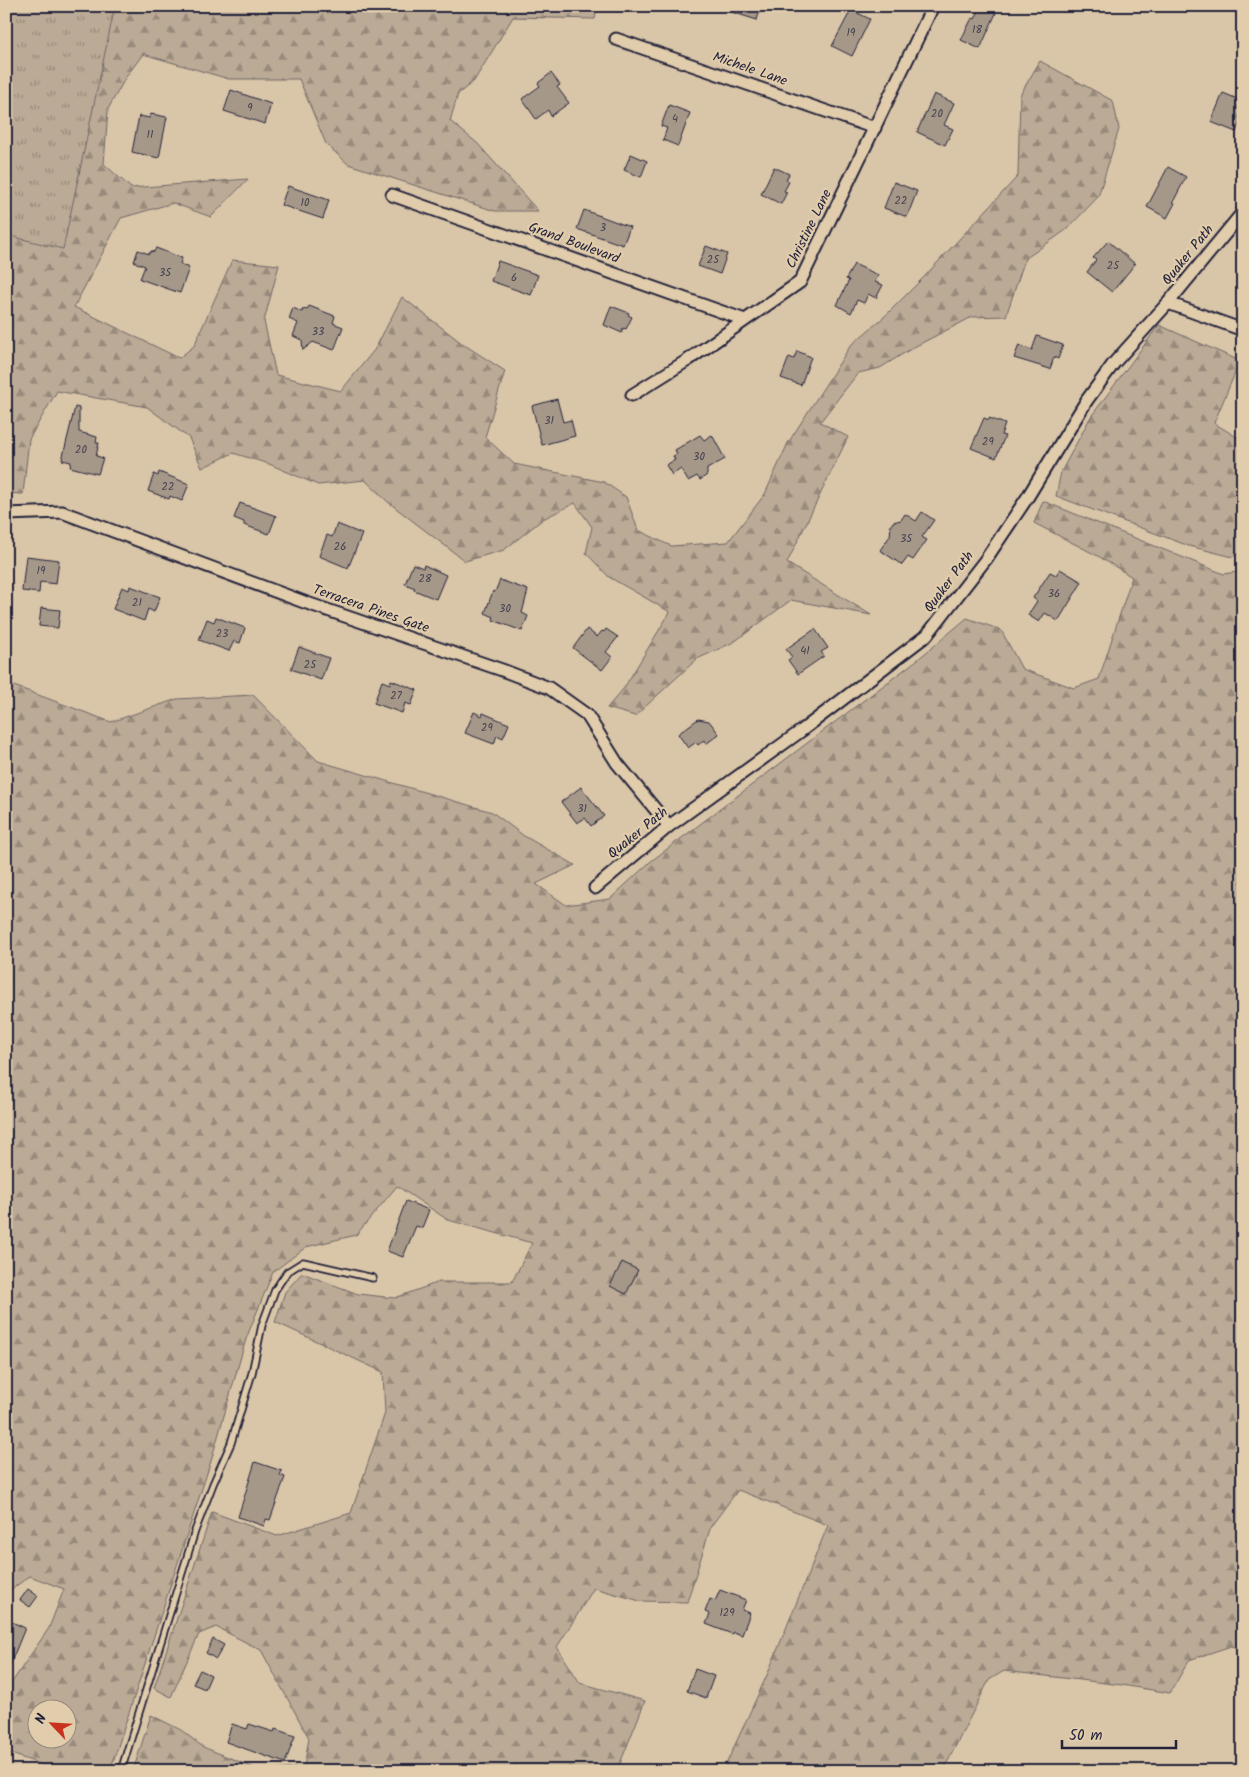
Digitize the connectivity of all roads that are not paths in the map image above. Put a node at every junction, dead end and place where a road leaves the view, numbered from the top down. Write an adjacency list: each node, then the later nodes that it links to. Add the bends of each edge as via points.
1 (933, 6): 3 (street, Christine Lane)
2 (616, 39): 3 (street, Michele Lane)
3 (875, 128): 7 (street, Christine Lane, via 800,282)
4 (392, 194): 7 (street, Grand Boulevard)
5 (1243, 212): 6 (street, Quaker Path)
6 (1168, 303): 8 (street); 11 (street, Quaker Path, via 1114,363 996,544 927,635)
7 (745, 320): 9 (street, Christine Lane)
8 (1243, 330)
9 (632, 396)
10 (6, 514): 11 (street, Terracera Pines Gate, via 62,512 549,688 587,715 617,763)
11 (669, 826): 12 (street, Quaker Path)
12 (595, 888)
13 (372, 1278): 14 (lane, via 303,1262 287,1272 275,1290 262,1325 252,1373 231,1443 195,1532)
14 (121, 1771)

